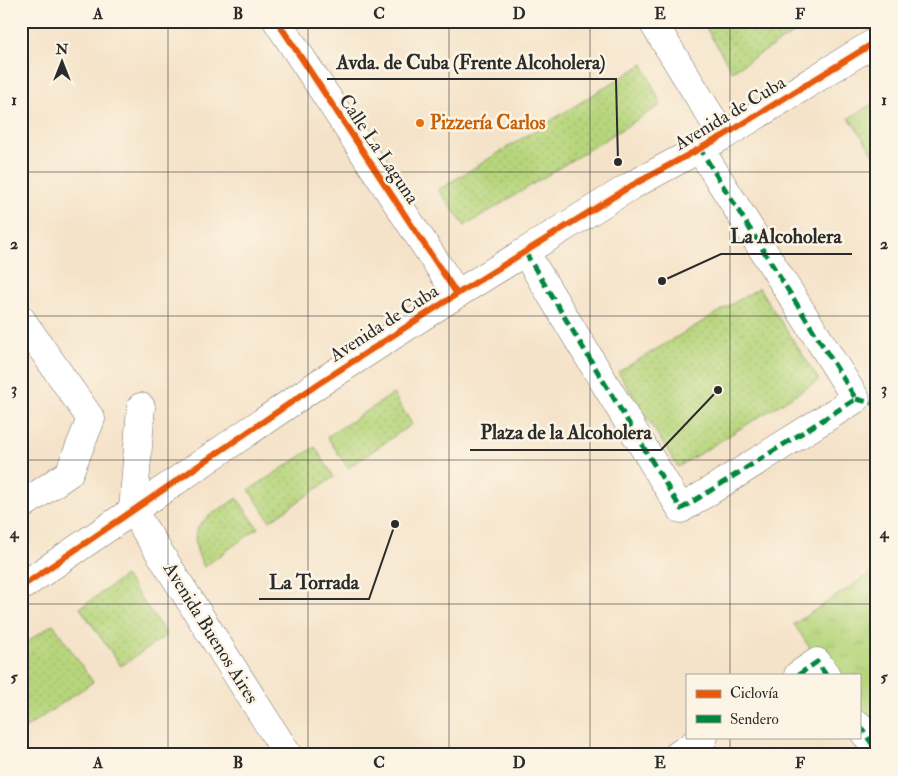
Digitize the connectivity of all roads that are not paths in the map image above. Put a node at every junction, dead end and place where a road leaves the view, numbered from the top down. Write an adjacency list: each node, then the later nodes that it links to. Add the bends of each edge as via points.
1 (277, 21): 6 (street, Calle La Laguna)
2 (652, 21): 4 (street)
3 (877, 41): 4 (street, Avenida de Cuba)
4 (712, 143): 5 (street, Avenida de Cuba, via 631,186); 8 (street)
5 (525, 252): 6 (street, Avenida de Cuba); 8 (street, via 681,509)
6 (457, 294): 11 (street, Avenida de Cuba, via 318,384)
7 (21, 318): 10 (street, via 91,419 69,473)
8 (866, 401)
9 (142, 407): 11 (street)
10 (21, 506)
11 (134, 511): 12 (street, Avenida de Cuba); 18 (street, Avenida Buenos Aires)
12 (21, 587)
13 (800, 674): 14 (street, via 818,662)
14 (825, 674)
15 (860, 726): 17 (street)
16 (703, 738): 19 (street)
17 (877, 752)
18 (288, 755)
19 (678, 755)

